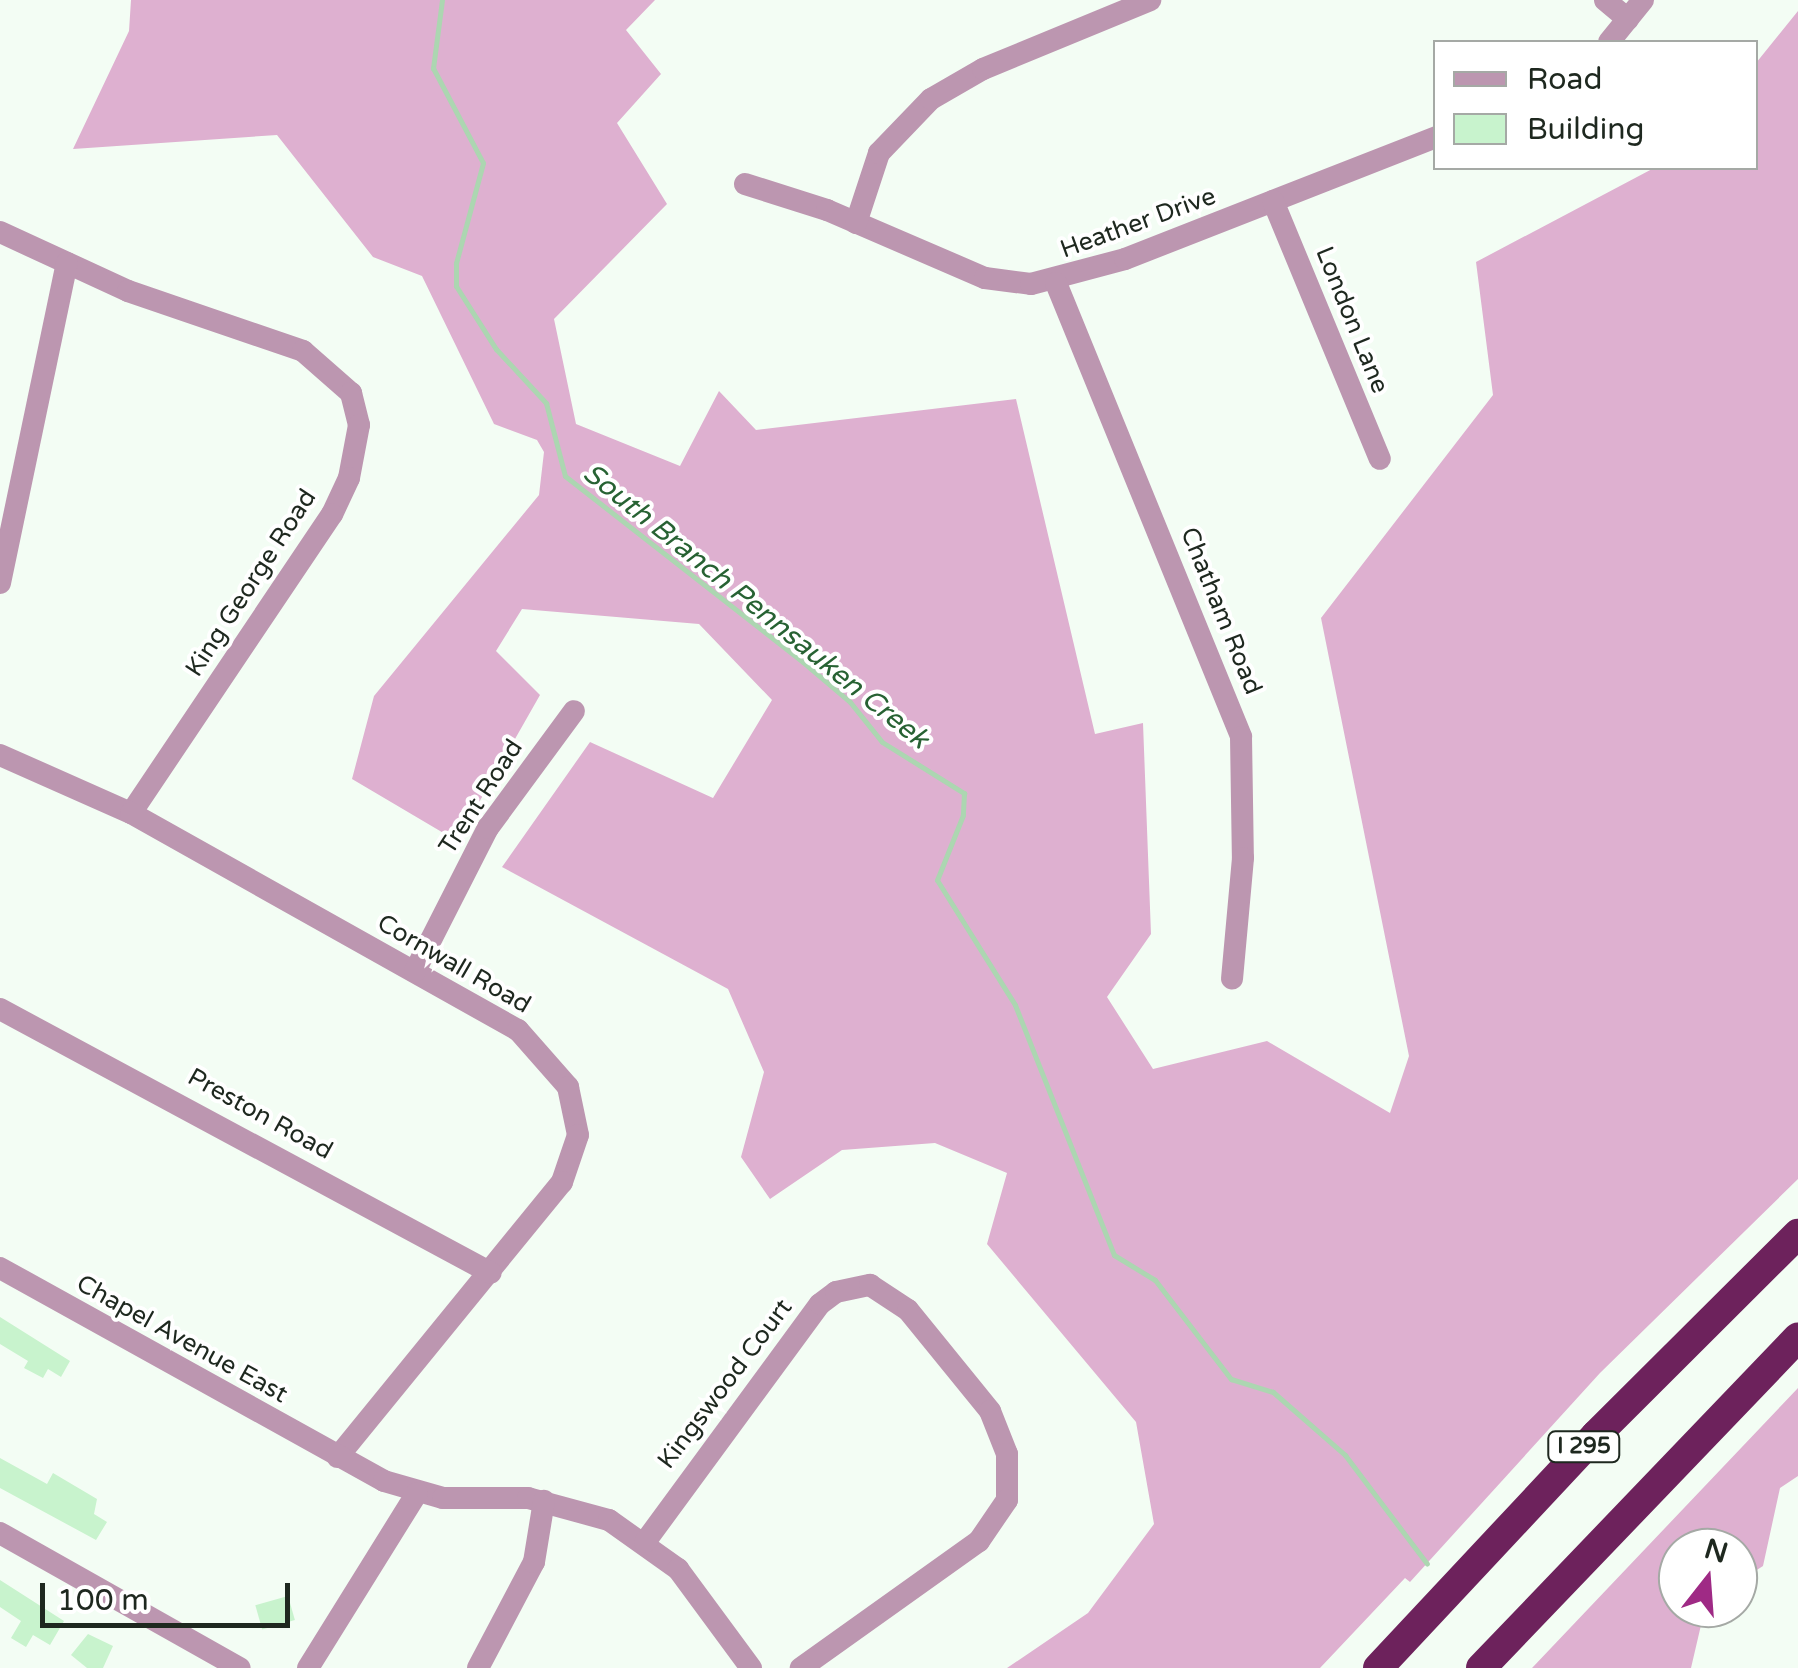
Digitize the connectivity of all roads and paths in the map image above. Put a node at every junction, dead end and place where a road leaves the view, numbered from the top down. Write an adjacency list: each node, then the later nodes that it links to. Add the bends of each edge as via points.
1 (1150, 0): 9 (street, via 996,63 931,99 879,153)
2 (1605, 0): 4 (street)
3 (1643, 0): 4 (street)
4 (1628, 20): 5 (street)
5 (1611, 40)
6 (1433, 138): 8 (street, Heather Drive)
7 (744, 184): 9 (street, Heather Drive)
8 (1272, 201): 12 (street, Heather Drive); 13 (street, London Lane)
9 (856, 223): 12 (street, Heather Drive, via 985,278)
10 (0, 232): 11 (street, King George Road)
11 (67, 263): 14 (street); 17 (street, King George Road, via 128,292 303,351 351,394 359,424 349,478 332,514)
12 (1056, 282): 19 (street, Chatham Road, via 1241,737 1243,858)
13 (1380, 459)
14 (0, 582)
15 (574, 711): 18 (street, Trent Road, via 488,828)
16 (0, 754): 17 (street, Cornwall Road)
17 (132, 813): 18 (street, Cornwall Road)
18 (415, 971): 23 (street, Cornwall Road, via 518,1030 557,1068 575,1112 578,1136 570,1170)
19 (1232, 978)
20 (0, 1008): 23 (street, Preston Road)
21 (1798, 1234): 35 (highway, I 295, via 1596,1435)
22 (0, 1268): 25 (street, Chapel Avenue East)
23 (491, 1274): 25 (street, Cornwall Road)
24 (1798, 1337): 36 (highway, I 295)
25 (338, 1457): 26 (street, Chapel Avenue East)
26 (417, 1492): 27 (street); 31 (street)
27 (544, 1501): 29 (street, via 608,1520); 32 (street, via 534,1562)
28 (0, 1534): 30 (street)
29 (645, 1542): 33 (street, via 678,1570); 34 (street, Kingswood Court, via 820,1304 836,1292 870,1284 908,1310 990,1411 1007,1454 1007,1500 979,1541)
30 (240, 1668)
31 (308, 1668)
32 (478, 1668)
33 (750, 1668)
34 (802, 1668)
35 (1378, 1668)
36 (1481, 1668)

